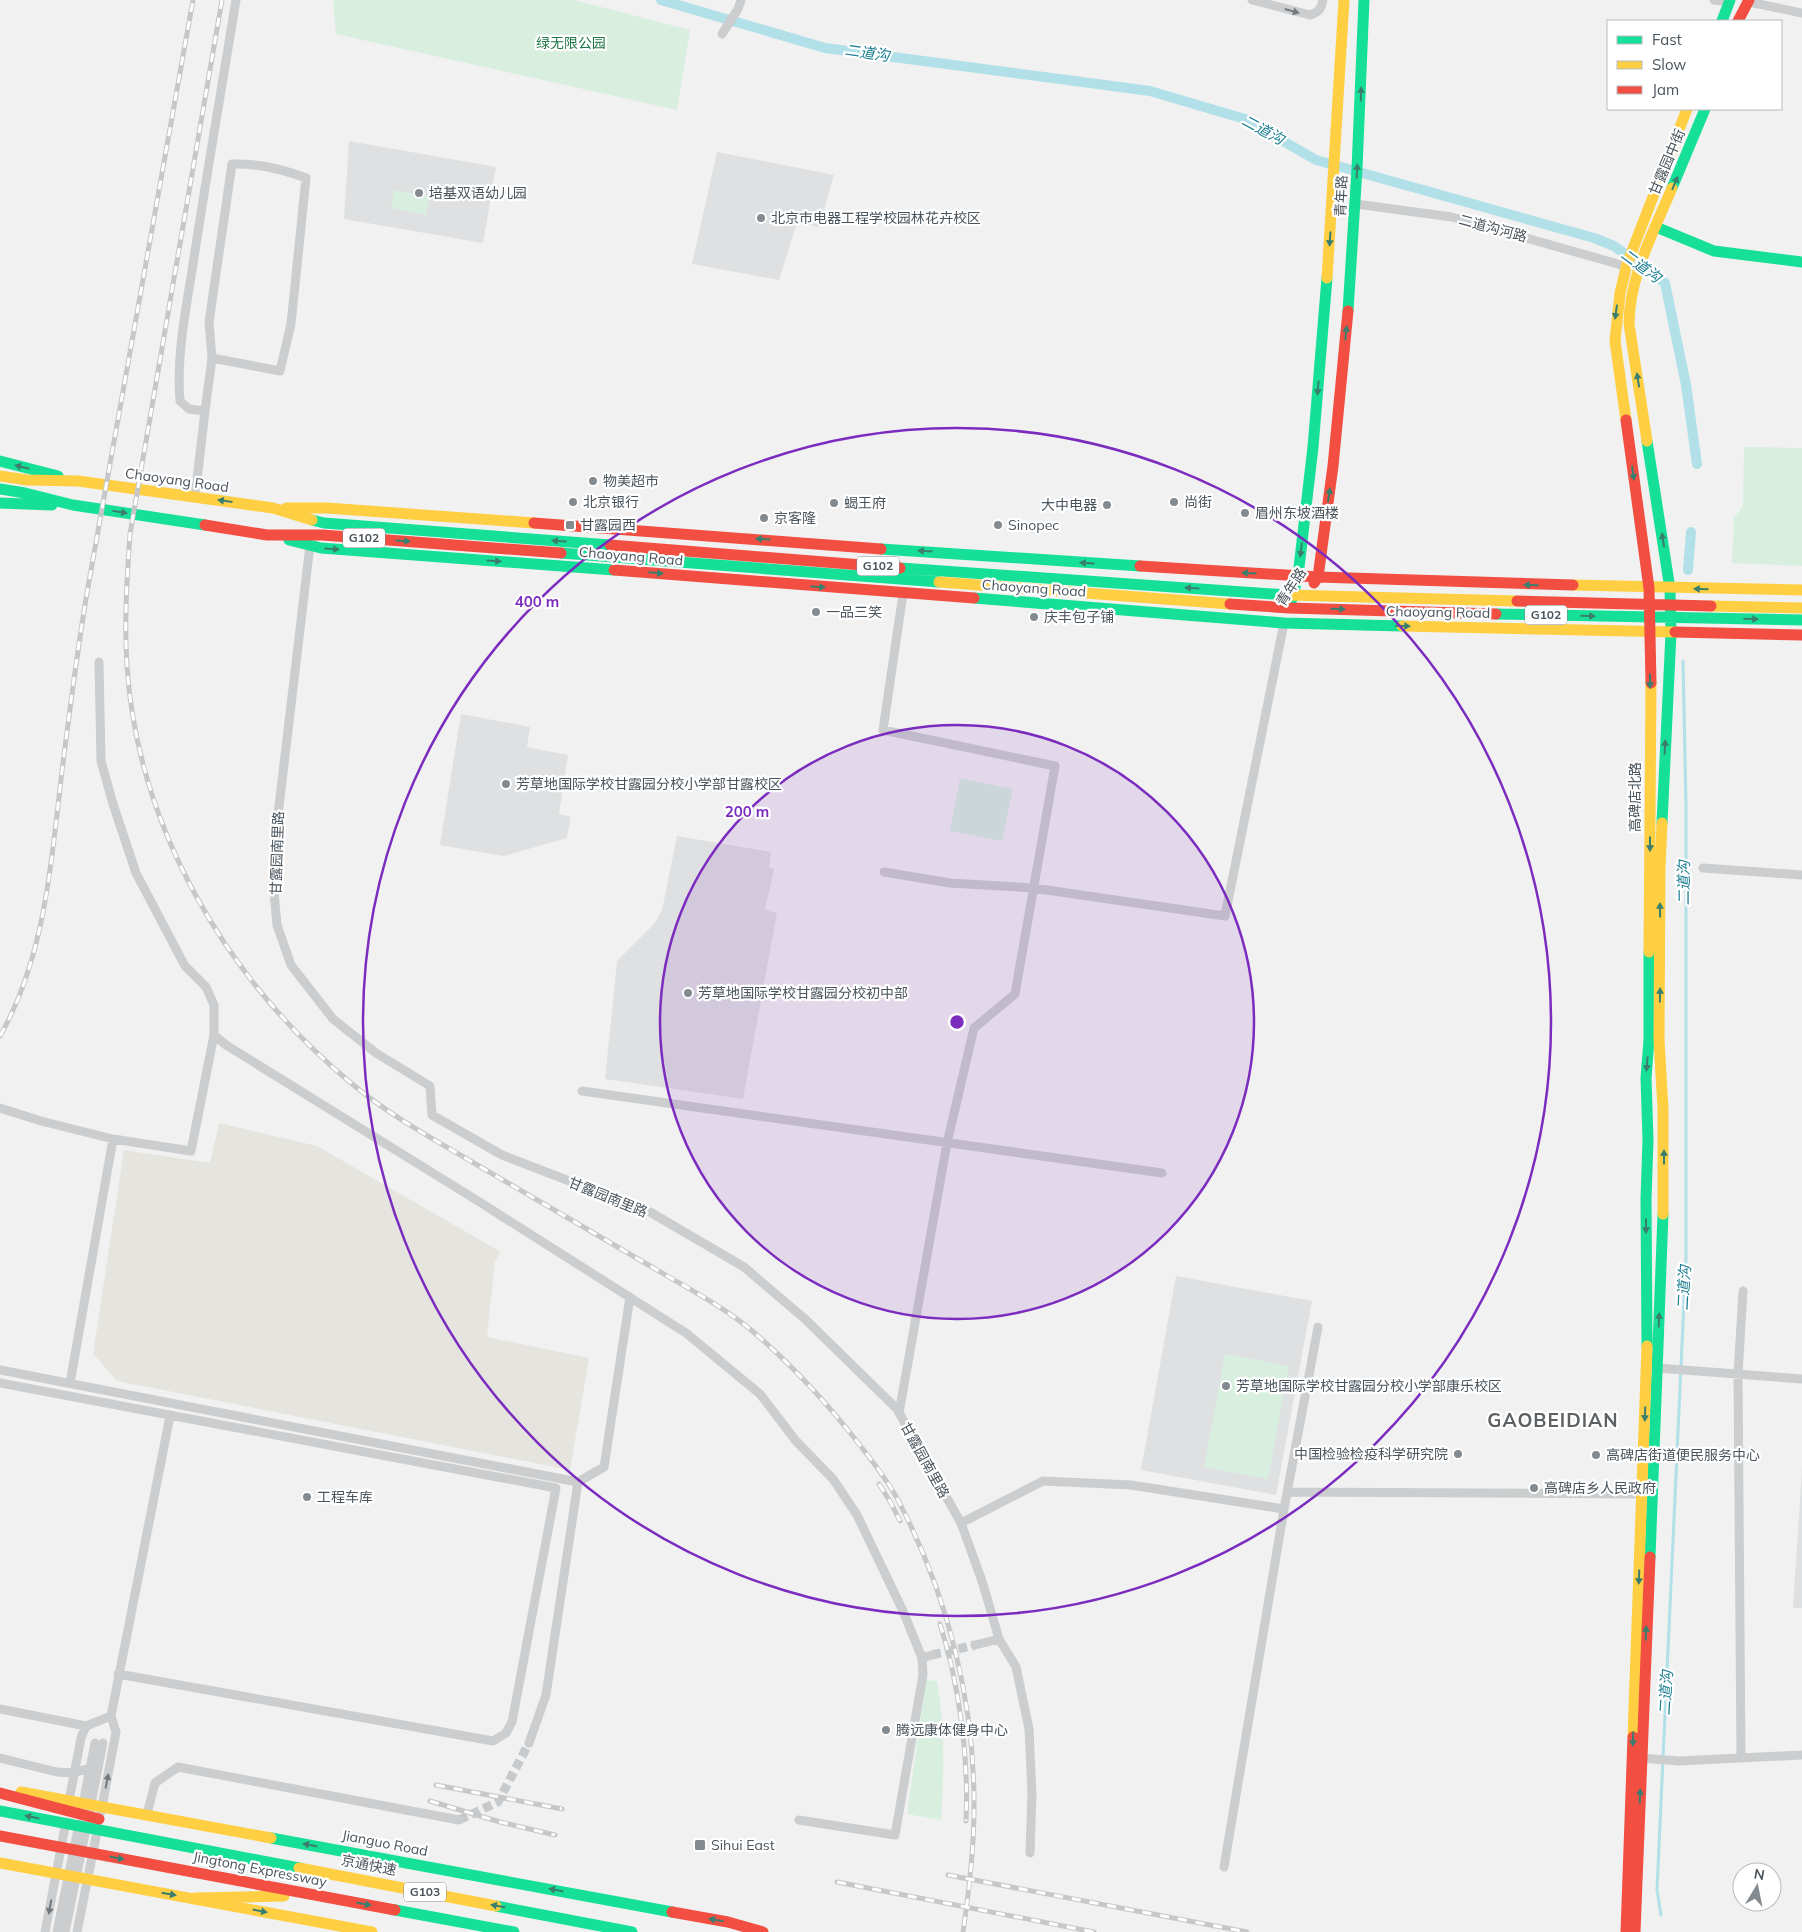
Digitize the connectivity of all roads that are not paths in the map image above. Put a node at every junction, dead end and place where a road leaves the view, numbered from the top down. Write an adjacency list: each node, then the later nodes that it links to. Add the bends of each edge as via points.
1 (236, 0): 21 (street, via 201,208 179,389 180,401 190,409)
2 (741, 0): 13 (street)
3 (1252, 0): 4 (street, one-way to 4, via 1310,15 1321,9)
4 (1322, 0)
5 (1344, 0): 36 (main road, 青年路, one-way to 36, via 1313,448)
6 (1364, 0): 16 (main road, 青年路, one-way to 6)
7 (1714, 0): 8 (street)
8 (1730, 1): 11 (main road)
9 (1749, 1): 10 (street); 12 (main road)
10 (1802, 13)
11 (1722, 20)
12 (1739, 20)
13 (723, 33)
14 (1687, 110): 19 (main road, 甘露园中街)
15 (1705, 110): 17 (main road, 甘露园中街, one-way to 15)
16 (1356, 201): 19 (street, 二道沟河路, via 1452,217); 37 (main road, 青年路, one-way to 16, via 1335,452)
17 (1656, 228): 18 (main road, via 1714,251); 39 (main road, 甘露园中街, one-way to 17, via 1629,324 1629,308 1639,268)
18 (1802, 262)
19 (1626, 266): 38 (main road, 高碑店北路, one-way to 38, via 1617,307 1615,341)
20 (212, 358): 20 (street, via 209,322 232,164 284,170 306,178 290,324 280,371); 21 (street)
21 (205, 411): 26 (street)
22 (0, 462): 24 (main road, Chaoyang Road, one-way to 22)
23 (0, 476): 24 (main road, Chaoyang Road / G102)
24 (78, 481): 26 (main road, Chaoyang Road / G102)
25 (0, 489): 28 (main road, Chaoyang Road / G102)
26 (195, 497): 29 (main road, Chaoyang Road / G102, one-way to 26)
27 (0, 503): 28 (main road, Chaoyang Road)
28 (72, 505): 32 (main road, Chaoyang Road / G102, one-way to 32)
29 (273, 508): 30 (main road, Chaoyang Road, via 327,508); 31 (main road, Chaoyang Road / G102, via 324,523)
30 (464, 518): 31 (main road); 36 (main road, Chaoyang Road, one-way to 30)
31 (462, 533): 34 (main road); 42 (main road, Chaoyang Road / G102, one-way to 31)
32 (267, 535): 33 (main road, Chaoyang Road); 34 (main road, Chaoyang Road / G102, one-way to 34, via 322,535)
33 (310, 545): 35 (main road, Chaoyang Road, one-way to 35); 75 (street, 甘露园南里路, via 275,840 273,882 277,925 291,965 333,1019 376,1053 430,1086 432,1115 502,1155 650,1212 744,1267 805,1319)
34 (461, 545): 35 (main road); 46 (main road, Chaoyang Road / G102)
35 (460, 559): 41 (main road, Chaoyang Road, one-way to 41)
36 (1298, 576): 37 (main road, Chaoyang Road); 42 (main road, 青年路)
37 (1318, 578): 38 (main road, Chaoyang Road, one-way to 37); 43 (main road, 青年路)
38 (1649, 588): 39 (main road, Chaoyang Road); 44 (main road, 高碑店北路)
39 (1670, 589): 40 (main road, Chaoyang Road, one-way to 39); 45 (main road, 高碑店北路)
40 (1802, 590)
41 (903, 594): 51 (main road, Chaoyang Road); 59 (street, via 883,730 1054,766)
42 (1293, 595): 43 (main road, Chaoyang Road / G102); 46 (main road, 青年路)
43 (1306, 596): 44 (main road, Chaoyang Road / G102); 46 (main road, 青年路)
44 (1650, 604): 45 (main road, Chaoyang Road / G102); 48 (main road, 高碑店北路)
45 (1671, 604): 47 (main road, Chaoyang Road / G102); 49 (main road, 高碑店北路)
46 (1294, 608): 48 (main road, Chaoyang Road / G102, one-way to 48); 51 (main road, 青年路)
47 (1802, 608)
48 (1650, 618): 49 (main road, Chaoyang Road / G102); 52 (main road, 高碑店北路)
49 (1671, 618): 50 (main road, Chaoyang Road / G102, one-way to 50); 53 (main road, 高碑店北路)
50 (1802, 620)
51 (1284, 623): 52 (main road, Chaoyang Road, one-way to 52); 59 (street, via 1225,916)
52 (1651, 632): 53 (main road, Chaoyang Road); 79 (main road, 高碑店北路, one-way to 79, via 1649,1040 1646,1078 1647,1366)
53 (1671, 633): 54 (main road, Chaoyang Road); 69 (main road, 高碑店北路, one-way to 53, via 1664,1162 1659,1040 1660,868)
54 (1802, 635)
55 (99, 662): 60 (street, via 101,761 113,804 136,872 185,966 206,987 214,1005)
56 (1702, 868): 58 (street)
57 (884, 872): 59 (street, via 950,883)
58 (1802, 875)
59 (1033, 888): 64 (street, via 1015,994 974,1028)
60 (214, 1035): 63 (street, via 191,1151); 67 (street)
61 (582, 1091): 64 (street)
62 (0, 1108): 63 (street)
63 (113, 1139): 74 (street)
64 (947, 1143): 65 (street); 75 (street)
65 (1162, 1173)
66 (1743, 1291): 71 (street)
67 (630, 1298): 77 (street, via 604,1467); 85 (street, via 686,1333 760,1394 833,1480 861,1523)
68 (1318, 1327): 78 (street)
69 (1658, 1369): 71 (street); 93 (main road, 高碑店北路, one-way to 69)
70 (0, 1370): 74 (street)
71 (1738, 1374): 72 (street); 94 (street)
72 (1802, 1379)
73 (0, 1383): 76 (street)
74 (70, 1383): 77 (street)
75 (899, 1412): 81 (street, 甘露园南里路)
76 (170, 1416): 86 (street); 86 (street, via 556,1488 512,1722 506,1733 493,1741)
77 (578, 1482): 90 (street, via 546,1694)
78 (1287, 1492): 79 (street); 80 (street)
79 (1642, 1494): 118 (main road, 高碑店北路, one-way to 118)
80 (1284, 1509): 81 (street, via 1130,1485 1043,1481); 106 (street)
81 (961, 1523): 82 (street, 甘露园南里路)
82 (999, 1640): 83 (street); 104 (street, 甘露园南里路, via 1016,1667 1029,1729)
83 (975, 1645)
84 (932, 1656): 85 (street)
85 (922, 1658): 101 (street, via 923,1675 895,1836)
86 (118, 1674): 88 (street)
87 (0, 1710): 89 (street)
88 (111, 1716): 89 (street); 113 (street, one-way to 88, via 116,1732)
89 (86, 1726): 110 (street, one-way to 110, via 81,1738)
90 (529, 1743)
91 (1802, 1755): 94 (street)
92 (0, 1758): 95 (street, via 57,1772 73,1773)
93 (1642, 1758): 94 (street, via 1679,1761); 119 (main road, 高碑店北路, one-way to 93)
94 (1741, 1758)
95 (90, 1768): 111 (street); 112 (street, via 99,1743)
96 (0, 1788): 99 (main road, Jianguo Road)
97 (0, 1793): 103 (main road)
98 (0, 1811): 103 (main road, Jingtong Expressway / G103, one-way to 98)
99 (147, 1814): 100 (street, via 155,1783 178,1767); 117 (main road, Jianguo Road, one-way to 99, via 728,1922)
100 (459, 1820)
101 (799, 1820)
102 (0, 1836): 107 (main road, Jingtong Expressway / G103, one-way to 107)
103 (217, 1851): 116 (main road, 京通快速 / G103, one-way to 103)
104 (1030, 1853)
105 (2, 1866): 108 (main road, one-way to 108)
106 (1224, 1868)
107 (316, 1895): 108 (main road); 115 (main road, Jingtong Expressway / G103, one-way to 115)
108 (195, 1898): 109 (main road, one-way to 109)
109 (333, 1928): 114 (main road)
110 (45, 1932)
111 (56, 1932)
112 (65, 1932)
113 (77, 1932)
114 (372, 1932)
115 (514, 1932)
116 (632, 1932)
117 (763, 1932)
118 (1626, 1932)
119 (1635, 1932)

